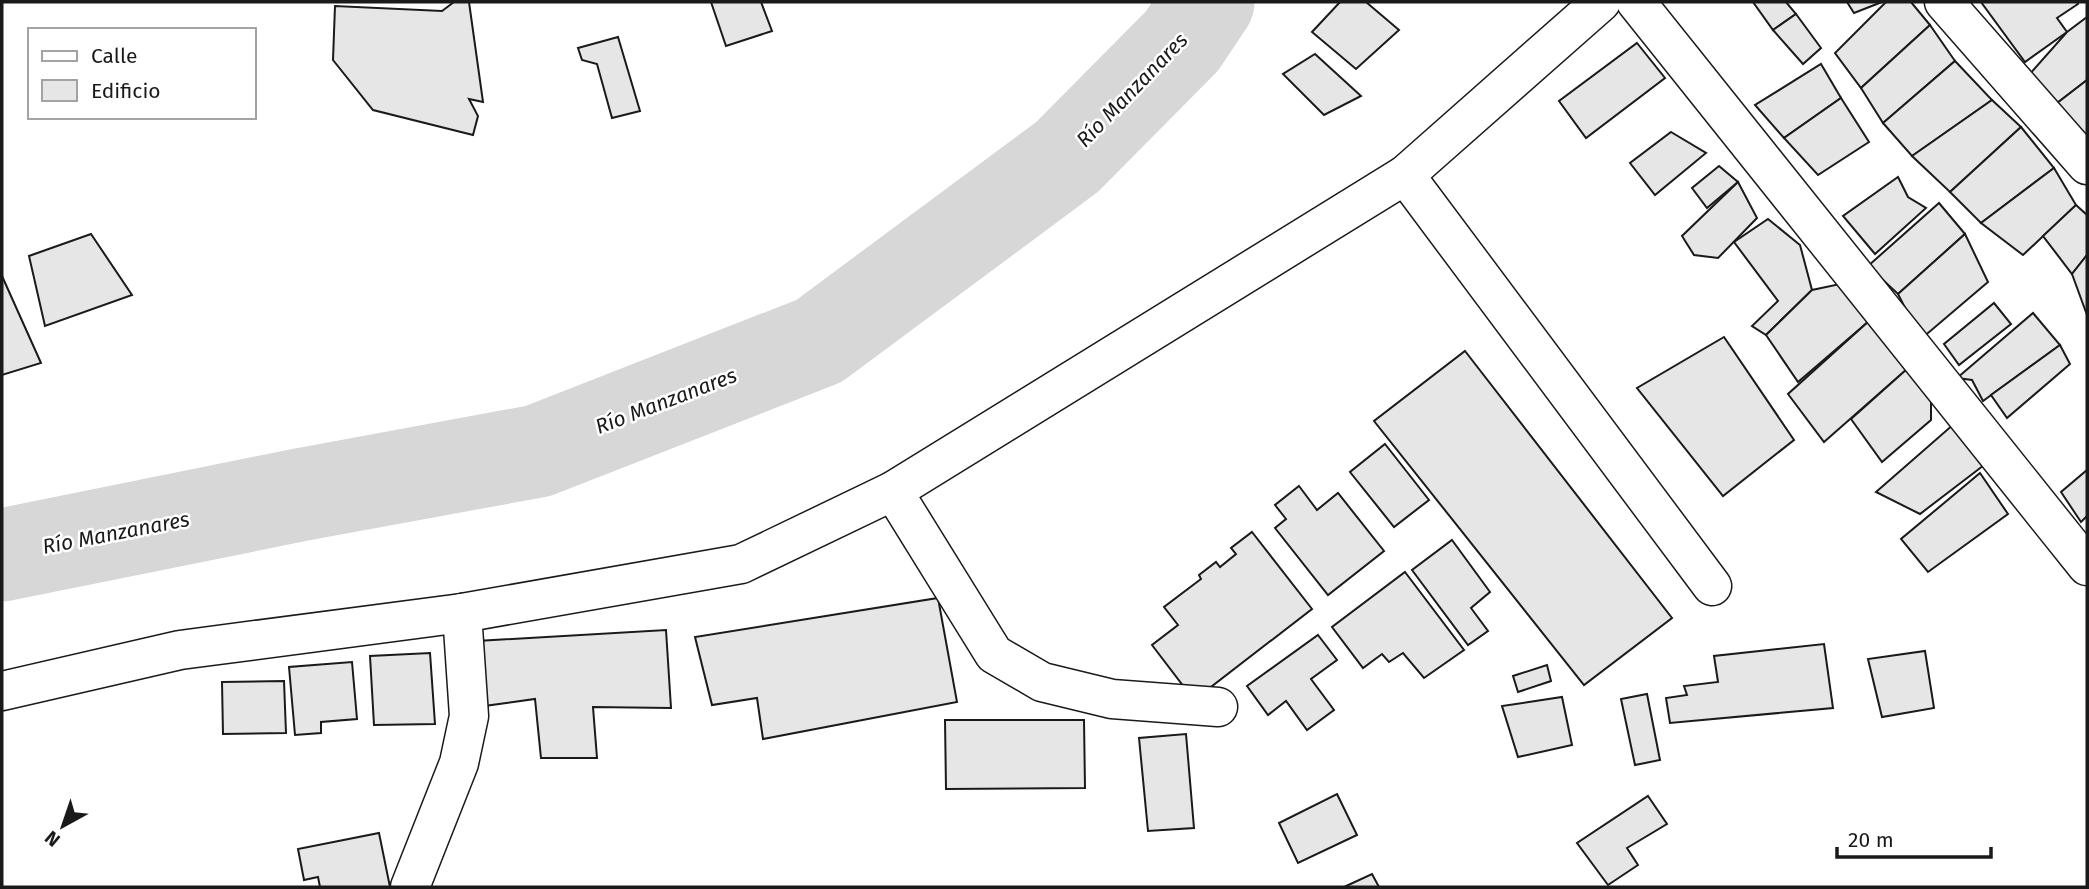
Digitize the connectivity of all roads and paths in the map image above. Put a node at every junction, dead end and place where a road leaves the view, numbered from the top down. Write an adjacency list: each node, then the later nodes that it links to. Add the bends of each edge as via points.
1 (1601, 2): 5 (street)
2 (1636, 2): 7 (street)
3 (1944, 2): 4 (street)
4 (2087, 165)
5 (1405, 176): 6 (street); 8 (street)
6 (892, 491): 9 (street, via 741,564); 11 (street, via 994,654 1042,682 1112,699)
7 (2087, 566)
8 (1712, 586)
9 (462, 613): 10 (street, via 180,650); 12 (street, via 469,716 459,763)
10 (2, 691)
11 (1218, 707)
12 (410, 887)

